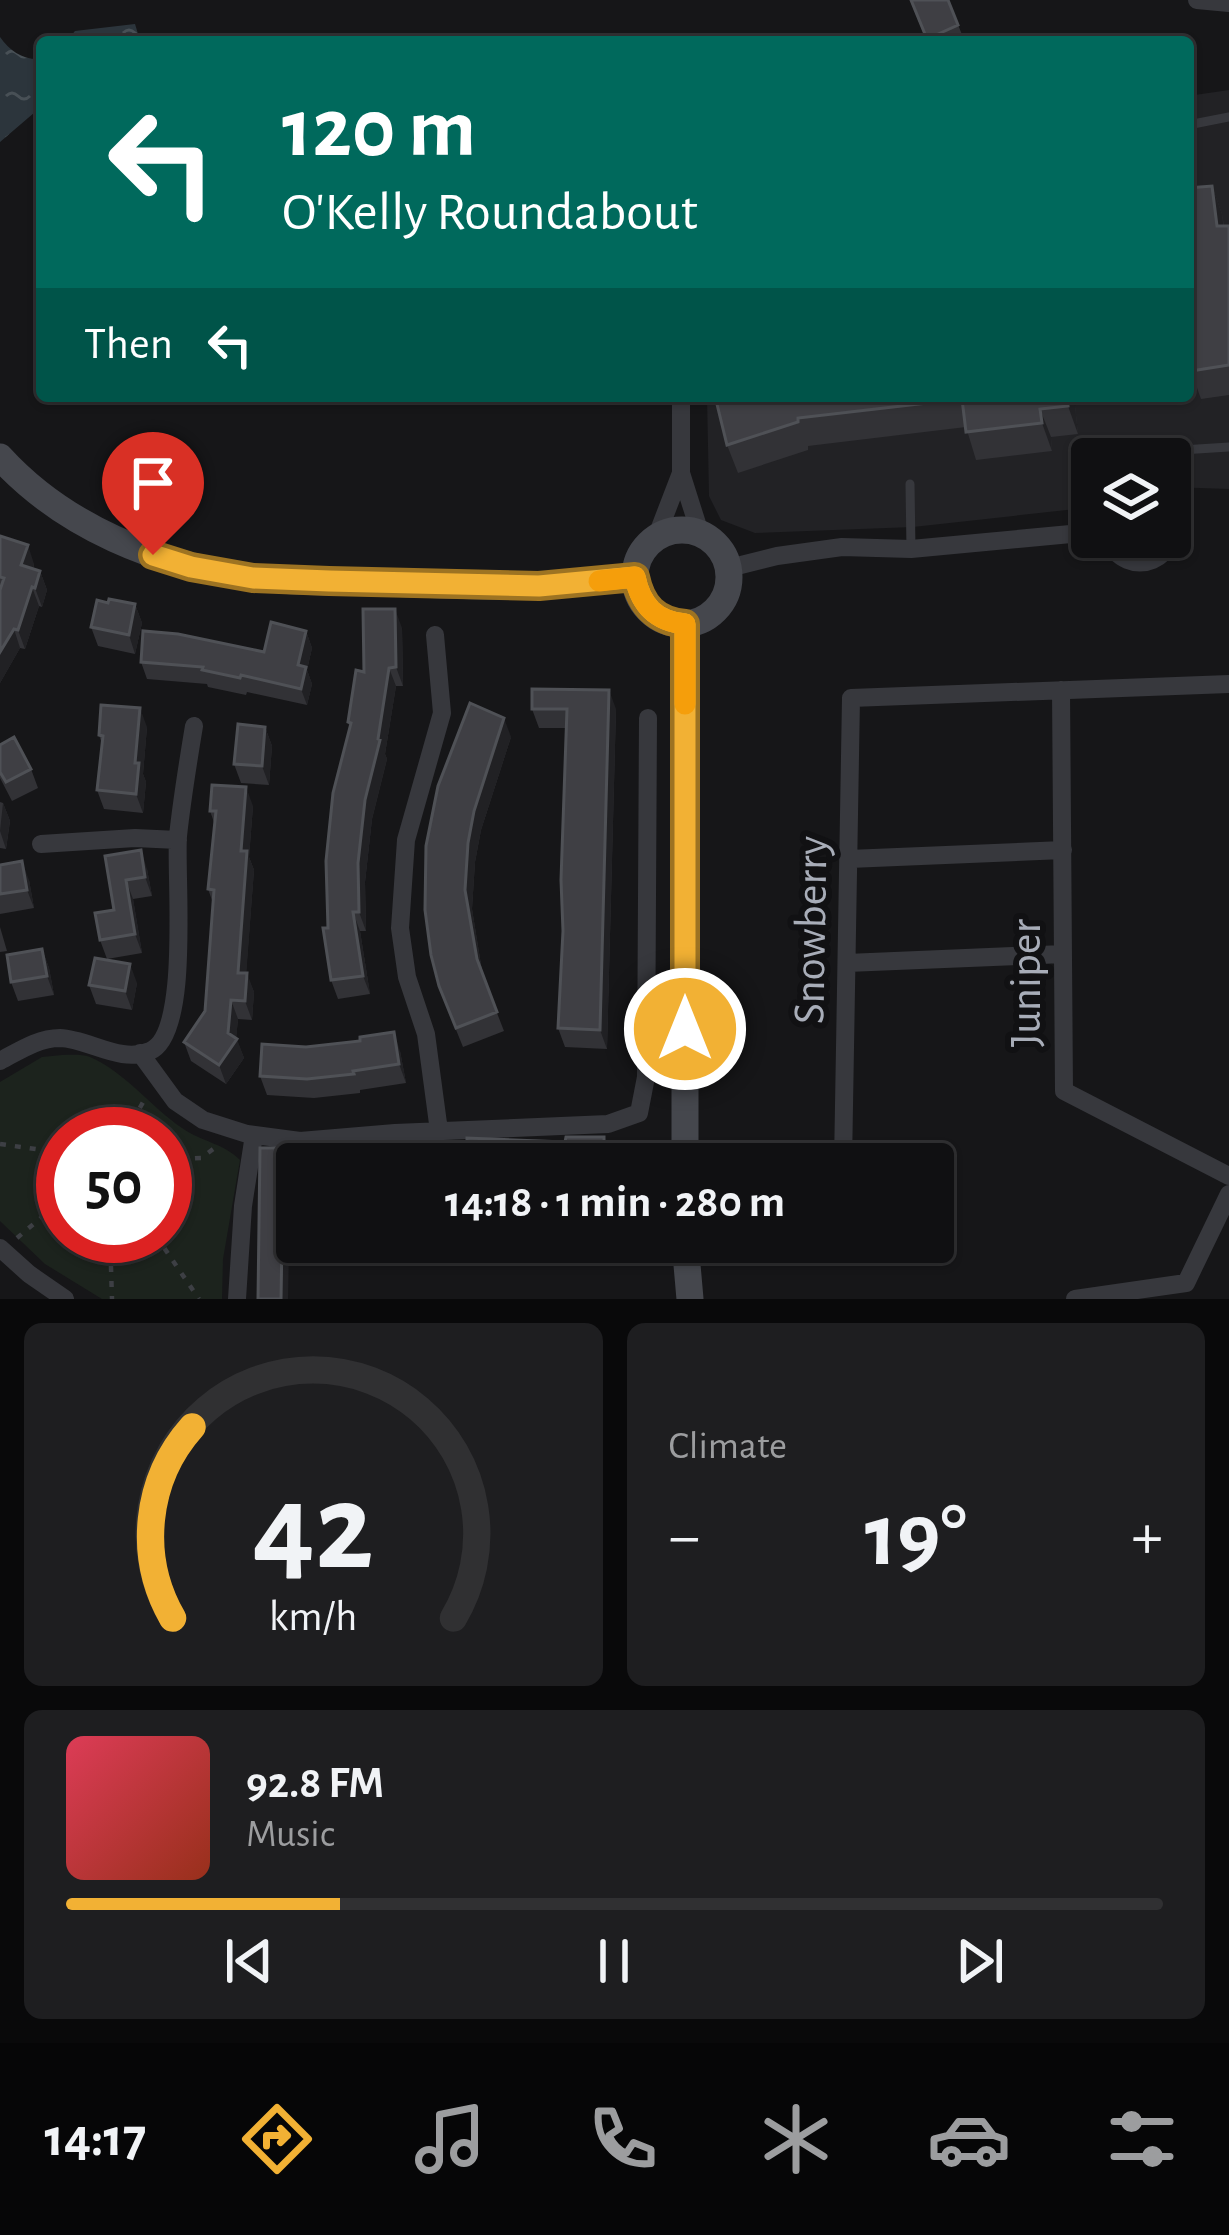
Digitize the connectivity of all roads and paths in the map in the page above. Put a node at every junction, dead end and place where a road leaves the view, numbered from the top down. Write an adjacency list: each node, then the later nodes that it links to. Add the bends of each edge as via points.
1 (1197, 0): 2 (street)
2 (1229, 3)
3 (1229, 117): 4 (lane)
4 (1194, 124)
5 (681, 402): 9 (street)
6 (1229, 447): 7 (lane)
7 (1191, 449)
8 (0, 457): 18 (main road, via 50,504 191,567 253,578 444,585)
9 (681, 473): 11 (street); 13 (street)
10 (910, 484): 14 (lane)
11 (700, 533): 13 (main road); 17 (main road)
12 (1071, 534): 14 (street)
13 (656, 538): 18 (main road)
14 (911, 549): 17 (street, via 842,547)
15 (1121, 558): 16 (street)
16 (1155, 558)
17 (729, 568): 19 (main road, via 714,612)
18 (635, 577): 19 (main road, via 656,616)
19 (685, 624): 37 (main road)
20 (435, 635): 35 (street, via 442,712 406,840 400,928)
21 (1229, 683): 22 (street)
22 (1061, 690): 27 (street, Juniper); 28 (street, Snowberry, via 851,698)
23 (648, 718): 35 (street, via 646,1077 639,1113 608,1124)
24 (194, 726): 25 (street)
25 (178, 840): 26 (street); 31 (street, via 178,983 160,1044)
26 (41, 844)
27 (1063, 850): 28 (street); 29 (street, Juniper)
28 (849, 859): 30 (street, Snowberry)
29 (1063, 953): 30 (street); 42 (street, Juniper, via 1064,1091)
30 (847, 963): 38 (street, Snowberry)
31 (140, 1053): 32 (street, via 58,1038); 33 (street)
32 (0, 1061)
33 (157, 1078): 34 (path); 36 (street, via 203,1120)
34 (140, 1107)
35 (439, 1131): 36 (street, via 300,1141)
36 (246, 1133): 41 (path); 53 (street)
37 (685, 1143)
38 (843, 1143)
39 (0, 1144): 40 (path)
40 (36, 1149)
41 (192, 1158)
42 (1229, 1176)
43 (1229, 1194): 49 (street)
44 (36, 1221): 45 (path)
45 (1, 1249): 50 (street)
46 (111, 1263): 51 (path)
47 (174, 1263): 52 (path)
48 (687, 1263): 54 (main road)
49 (1186, 1282): 55 (street); 56 (street)
50 (65, 1299)
51 (112, 1299)
52 (199, 1299)
53 (237, 1299)
54 (690, 1299)
55 (1075, 1299)
56 (1198, 1299)

